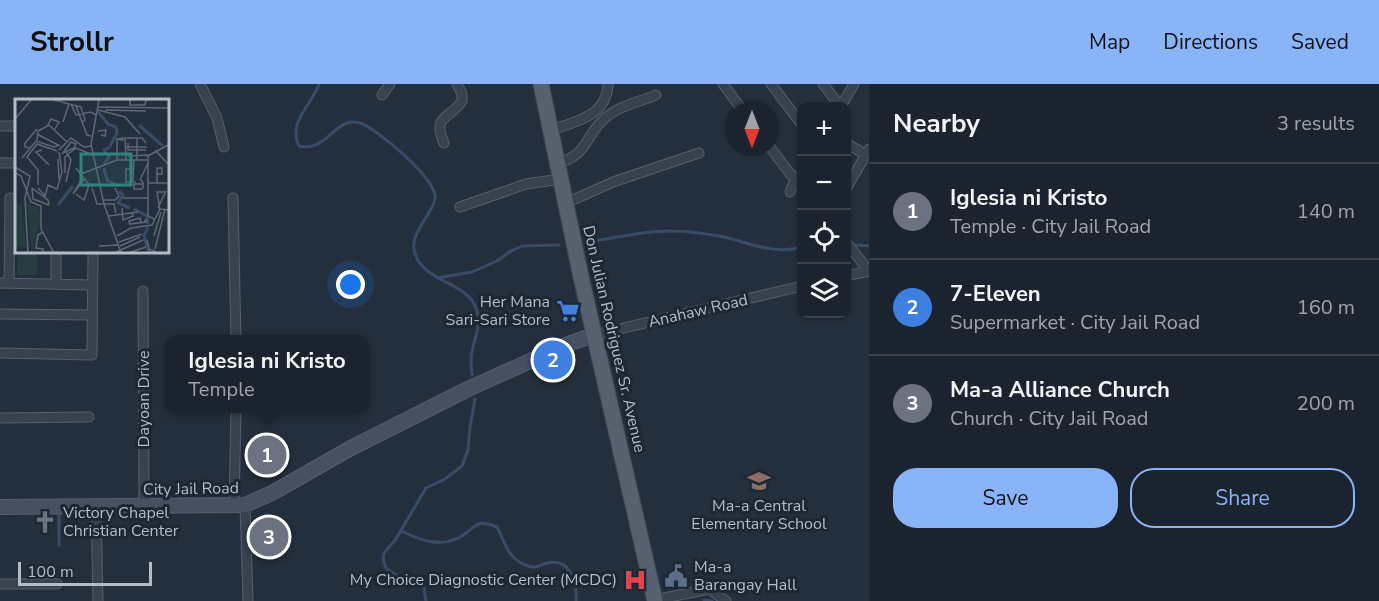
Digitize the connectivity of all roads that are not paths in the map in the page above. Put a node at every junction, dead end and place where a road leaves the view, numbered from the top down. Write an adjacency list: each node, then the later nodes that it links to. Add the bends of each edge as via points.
1 (200, 84): 19 (street, via 217,118)
2 (390, 84): 10 (street)
3 (457, 84): 17 (street, via 462,101 440,124)
4 (541, 84): 16 (main road, Don Julian Rodriguez Sr. Avenue)
5 (608, 84): 16 (street, via 597,109 582,121)
6 (723, 84): 12 (street)
7 (771, 84): 15 (street)
8 (823, 84): 13 (street)
9 (854, 84): 14 (street)
10 (382, 95)
11 (656, 95): 23 (street, via 603,119 575,157)
12 (736, 102)
13 (837, 102)
14 (843, 102)
15 (797, 119)
16 (551, 130): 23 (main road, Don Julian Rodriguez Sr. Avenue)
17 (444, 142)
18 (851, 145): 20 (street)
19 (225, 147)
20 (868, 152): 27 (street)
21 (699, 153): 31 (street, via 613,182)
22 (777, 156): 24 (street, via 791,175)
23 (557, 163): 25 (main road, Don Julian Rodriguez Sr. Avenue)
24 (797, 176)
25 (561, 179): 31 (main road, Don Julian Rodriguez Sr. Avenue); 32 (street, via 526,184)
26 (797, 180): 28 (street)
27 (851, 181)
28 (790, 192)
29 (9, 198): 38 (street)
30 (233, 198): 45 (street)
31 (566, 203): 46 (main road, Don Julian Rodriguez Sr. Avenue)
32 (460, 207)
33 (851, 248): 36 (street)
34 (56, 254): 39 (street)
35 (93, 254): 40 (street)
36 (869, 271): 37 (street)
37 (851, 275)
38 (5, 283): 39 (street)
39 (56, 284): 40 (street)
40 (92, 285): 44 (street)
41 (797, 287): 46 (street, Anahaw Road)
42 (144, 291): 54 (street, Dayoan Drive)
43 (0, 314): 44 (street)
44 (92, 315): 47 (street, via 92,355)
45 (236, 335)
46 (594, 335): 51 (street, City Jail Road, via 477,385 351,448 272,494); 57 (main road, Don Julian Rodriguez Sr. Avenue)
47 (0, 353)
48 (236, 413): 51 (street)
49 (89, 417): 50 (street)
50 (0, 418)
51 (240, 505): 54 (street, City Jail Road); 59 (street)
52 (0, 507): 53 (street, City Jail Road)
53 (96, 507): 54 (street, City Jail Road); 58 (street)
54 (144, 507)
55 (0, 584): 56 (street)
56 (57, 584)
57 (655, 600): 60 (street, via 709,589)
58 (98, 601)
59 (248, 601)
60 (726, 601)

